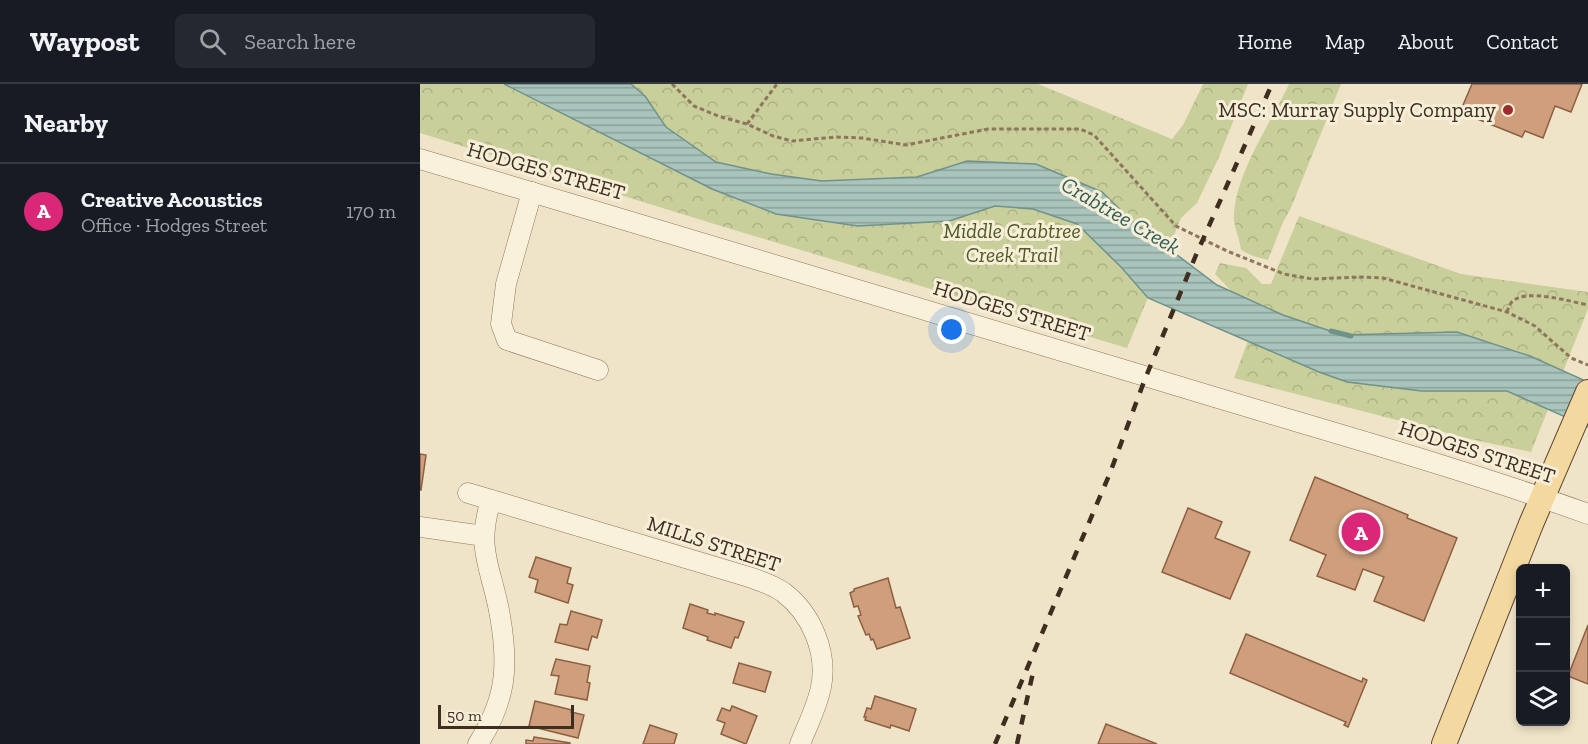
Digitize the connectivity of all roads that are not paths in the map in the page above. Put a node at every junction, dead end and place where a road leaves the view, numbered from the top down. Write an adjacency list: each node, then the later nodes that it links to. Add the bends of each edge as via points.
1 (420, 159): 2 (street, HODGES STREET)
2 (532, 192): 3 (street, via 506,284 501,324 507,340); 6 (street, HODGES STREET)
3 (598, 370)
4 (1588, 392): 6 (main road)
5 (468, 493): 7 (street, MILLS STREET)
6 (1543, 497): 8 (street, HODGES STREET); 13 (main road)
7 (491, 500): 10 (street); 12 (street, MILLS STREET, via 749,577 782,591 797,603 811,625 823,667 822,686)
8 (1588, 514)
9 (420, 527): 10 (street)
10 (484, 536): 11 (street, via 484,555 500,616 504,688 495,716)
11 (478, 744)
12 (800, 744)
13 (1444, 744)

